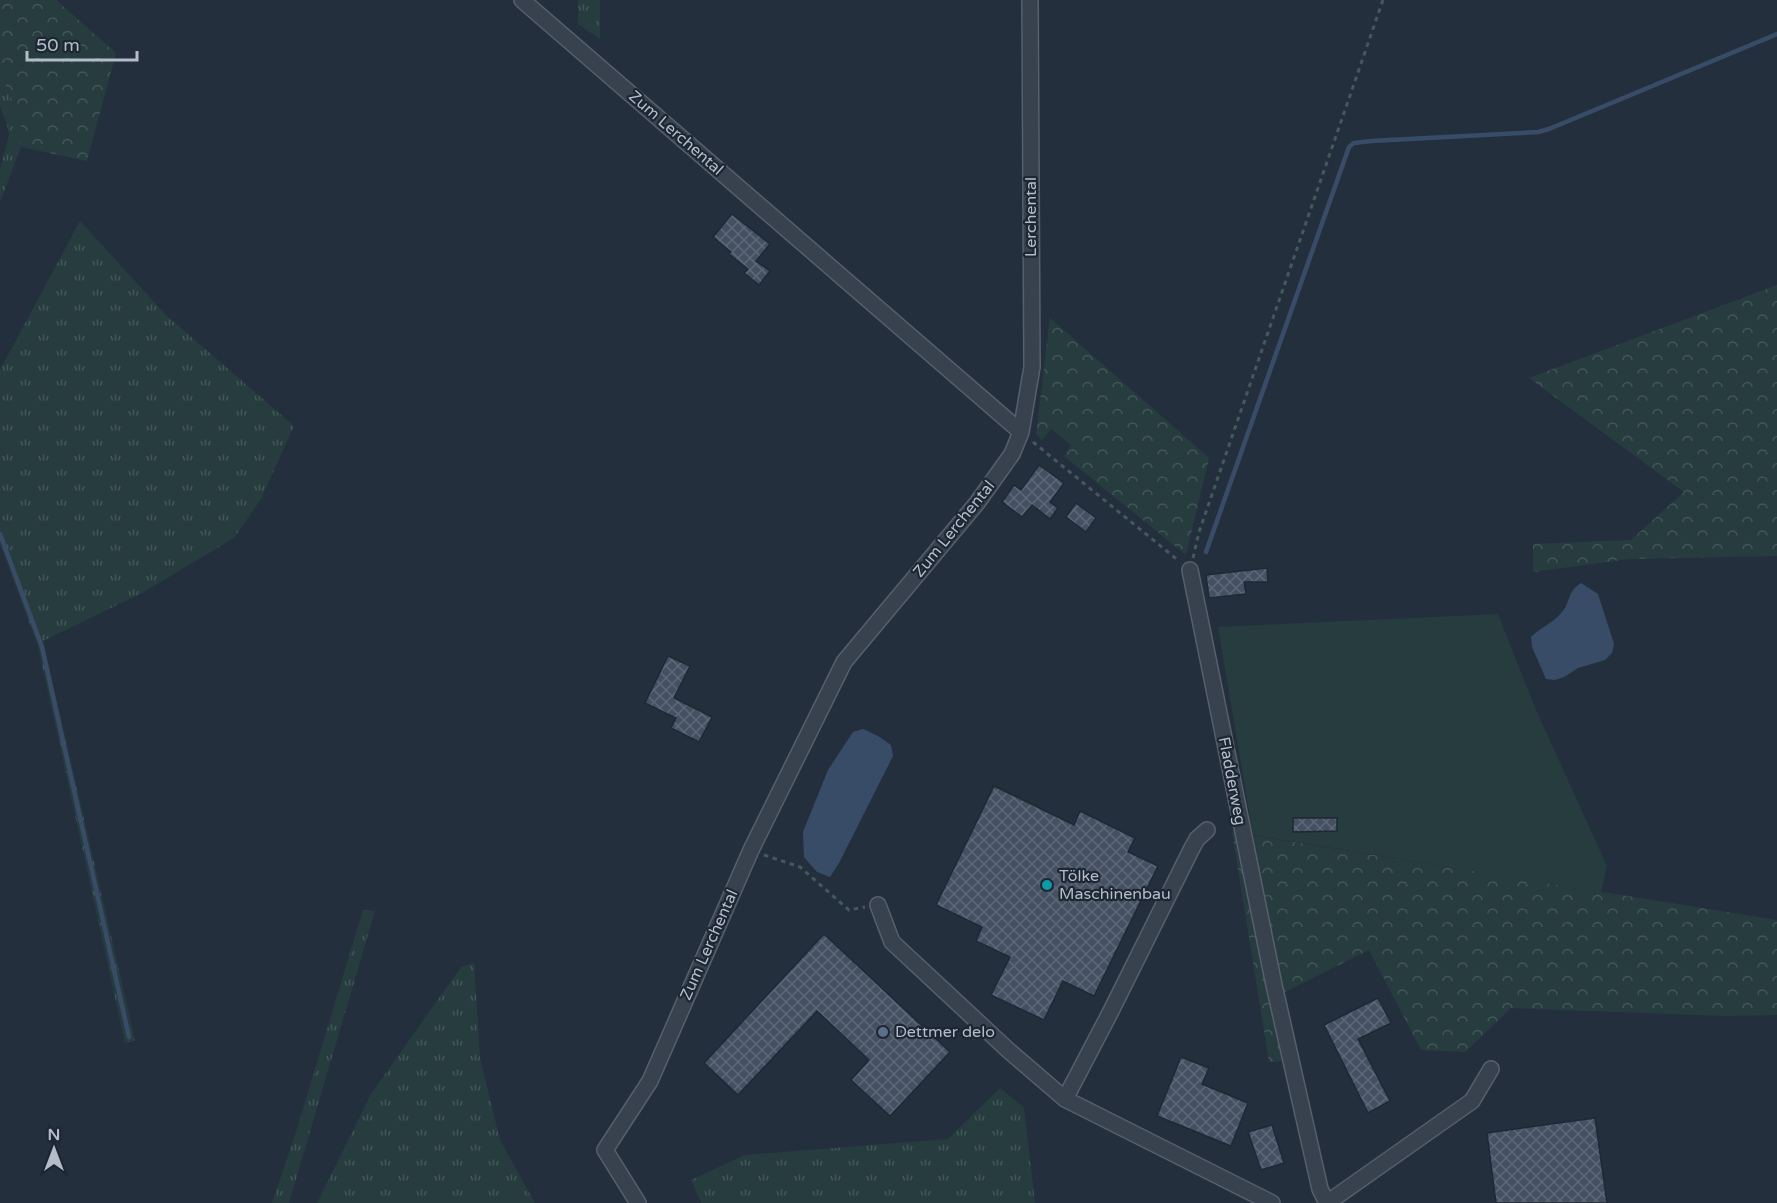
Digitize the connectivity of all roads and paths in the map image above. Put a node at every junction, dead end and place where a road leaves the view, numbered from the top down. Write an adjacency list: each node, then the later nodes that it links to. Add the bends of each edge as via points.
1 (522, 0): 4 (street, Zum Lerchental)
2 (1030, 0): 4 (street, Lerchental, via 1032,366)
3 (1383, 0): 5 (path, via 1199,532)
4 (1021, 432): 5 (path); 7 (street, Zum Lerchental, via 1012,454 977,503 844,662)
5 (1190, 570): 13 (street, Fladderweg, via 1274,985 1320,1189)
6 (1207, 830): 10 (street, Fladderweg, via 1192,848)
7 (751, 850): 8 (path, via 800,867 849,910); 11 (street, Zum Lerchental, via 650,1081 605,1150)
8 (878, 905): 10 (street, via 892,942)
9 (1491, 1069): 13 (street, Fladderweg, via 1472,1101)
10 (1065, 1099): 12 (street)
11 (638, 1203)
12 (1272, 1203)
13 (1327, 1203)

